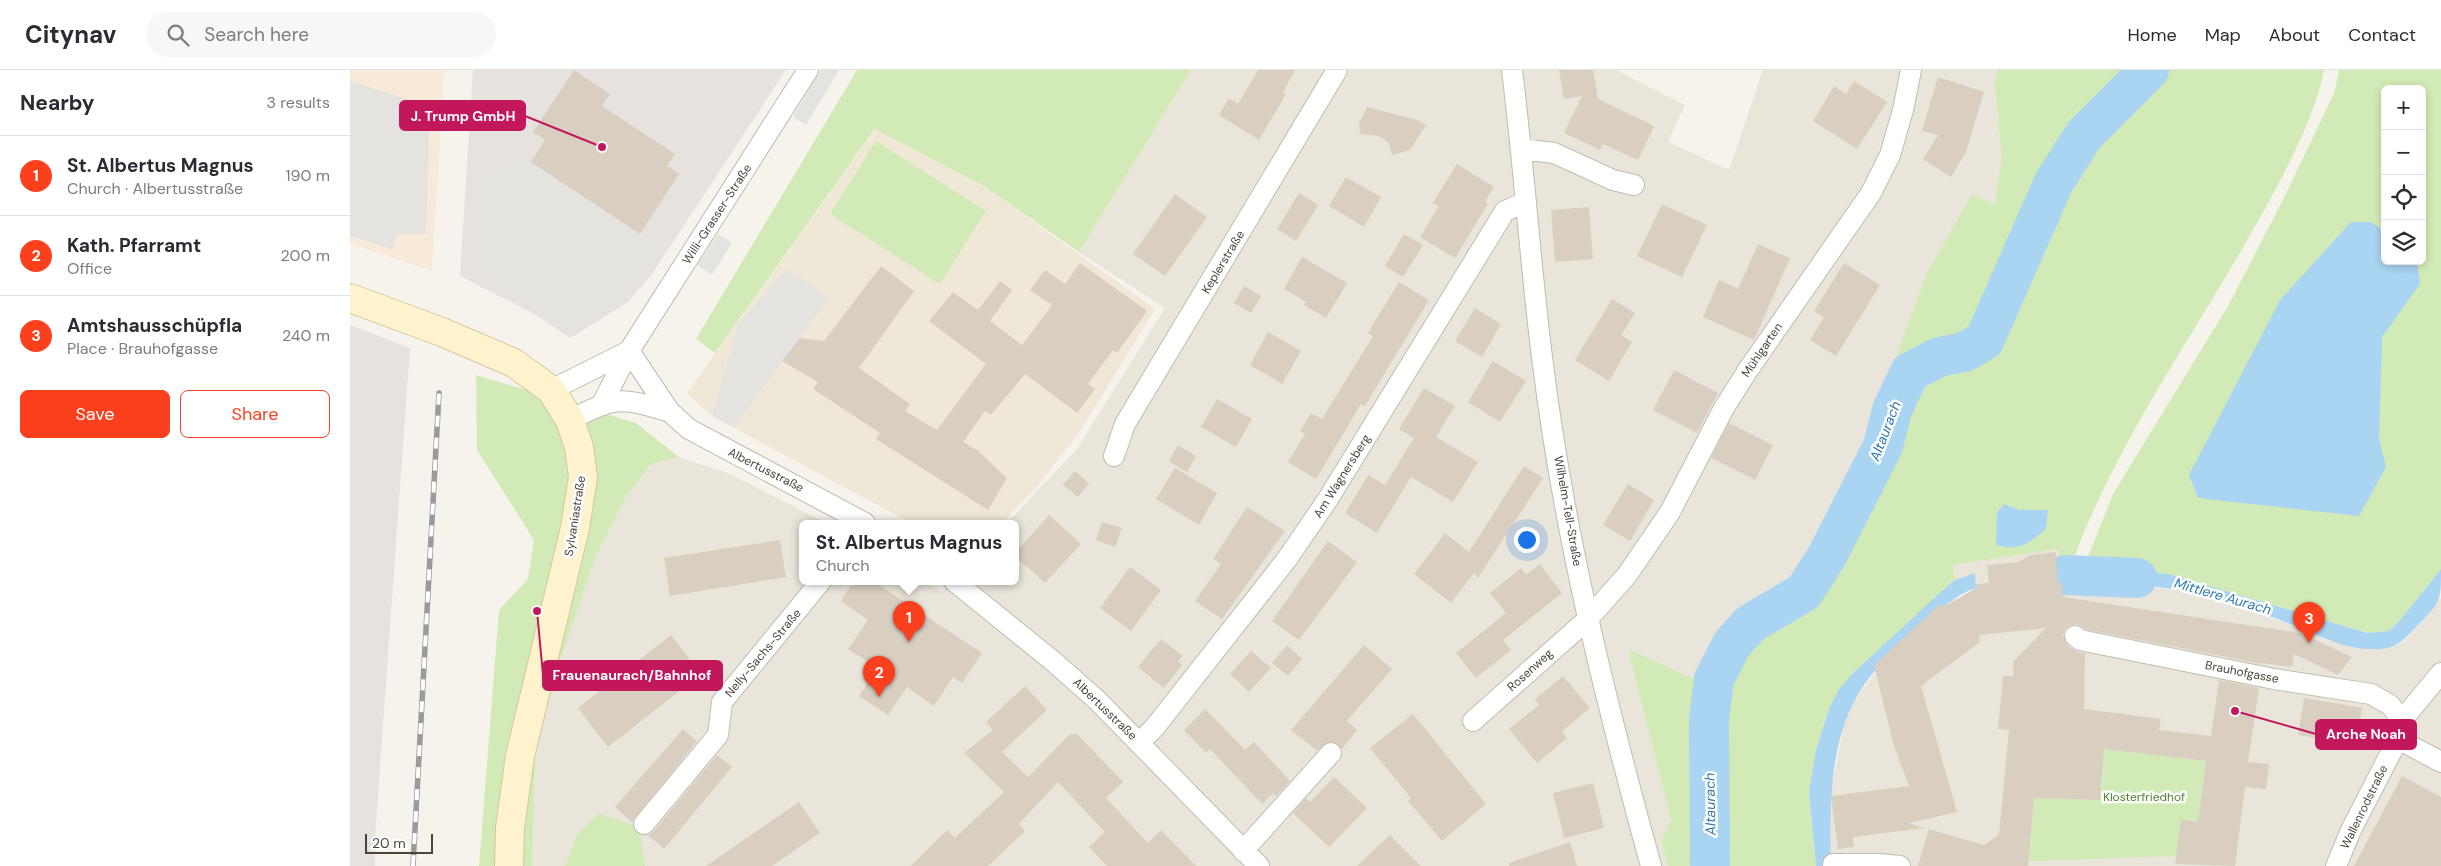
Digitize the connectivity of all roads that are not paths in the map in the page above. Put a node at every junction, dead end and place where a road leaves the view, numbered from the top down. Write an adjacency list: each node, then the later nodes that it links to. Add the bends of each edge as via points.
1 (1336, 70): 14 (street, Keplerstraße, via 1125,424)
2 (1512, 70): 5 (street, Wilhelm-Tell-Straße)
3 (1911, 70): 18 (street, Mühlgarten, via 1904,110 1890,155 1871,193 1748,370 1670,512 1627,575)
4 (801, 72): 9 (street, Willi-Grasser-Straße)
5 (1522, 149): 6 (street, via 1554,152 1613,180); 7 (street, Wilhelm-Tell-Straße)
6 (1634, 185)
7 (1526, 202): 18 (street, Wilhelm-Tell-Straße, via 1542,358); 24 (street, Am Wagnersberg, via 1505,211 1328,499 1287,559)
8 (350, 298): 10 (street, Sylvaniastraße, via 514,363)
9 (630, 351): 10 (street); 11 (street, Willi-Grasser-Straße); 12 (street, Albertusstraße)
10 (551, 390): 13 (street, Sylvaniastraße)
11 (602, 404): 12 (street, Albertusstraße, via 641,403); 13 (street)
12 (670, 412): 15 (street, Albertusstraße, via 689,429)
13 (570, 420): 30 (street, Sylvaniastraße, via 579,447 583,477 562,585 520,756 510,828)
14 (1114, 456)
15 (858, 520)
16 (818, 585): 27 (street, Nelly-Sachs-Straße, via 722,702 718,735)
17 (959, 585): 24 (street, Albertusstraße, via 1054,662)
18 (1588, 620): 22 (street, Rosenweg); 32 (street, Wilhelm-Tell-Straße)
19 (2075, 636): 21 (street, Brauhofgasse, via 2080,640 2274,679 2371,694 2390,704)
20 (2441, 673): 21 (street, Wallenrodstraße)
21 (2402, 720): 23 (street, Wallenrodstraße)
22 (1473, 721)
23 (2398, 739): 26 (street); 34 (street, Wallenrodstraße)
24 (1140, 742): 28 (street, Albertusstraße)
25 (1331, 753): 28 (street)
26 (2441, 762)
27 (644, 824)
28 (1243, 851): 31 (street, Albertusstraße)
29 (1833, 864): 33 (street)
30 (509, 866)
31 (1260, 866)
32 (1651, 866)
33 (1900, 866)
34 (2336, 866)

